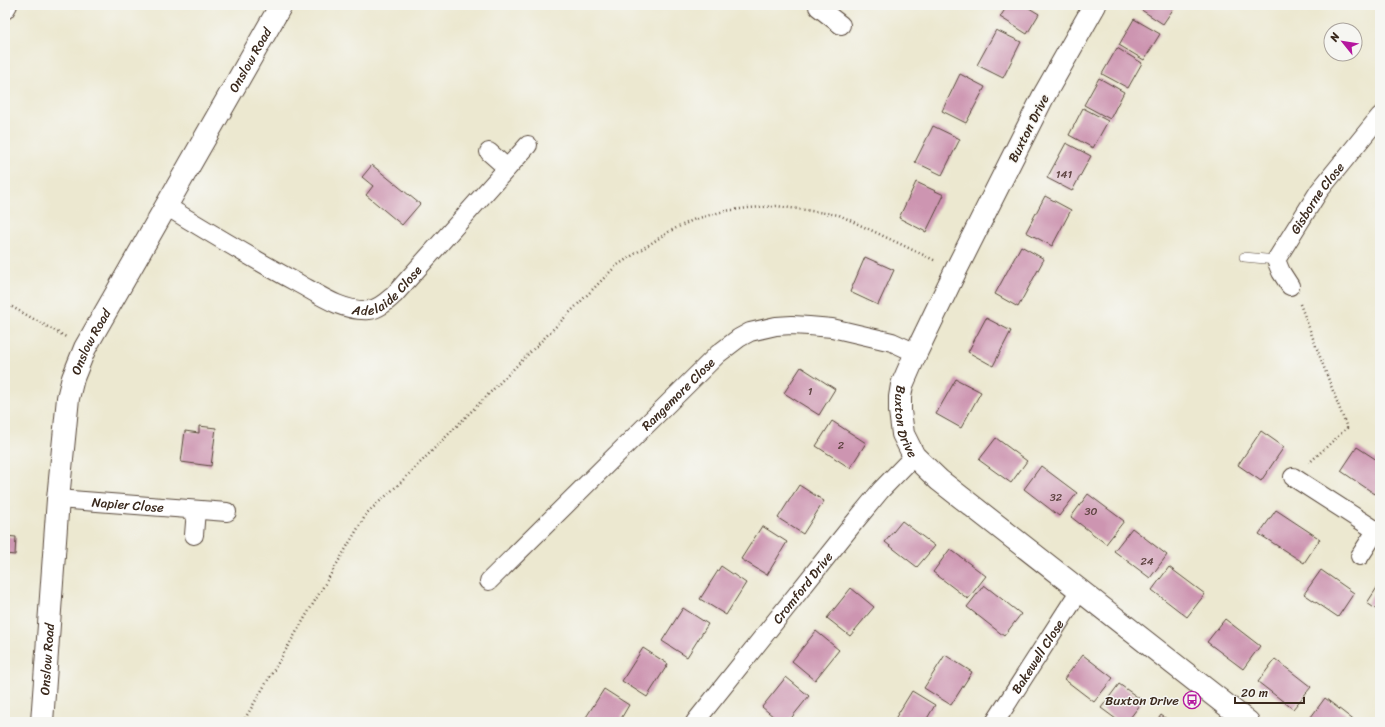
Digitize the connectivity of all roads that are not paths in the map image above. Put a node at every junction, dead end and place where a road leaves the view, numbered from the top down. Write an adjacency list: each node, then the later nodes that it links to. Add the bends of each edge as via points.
1 (8, 5): 5 (street)
2 (281, 5): 11 (street, Onslow Road)
3 (820, 5): 6 (street, via 818,7)
4 (1095, 5): 15 (street, Buxton Drive, via 1043,97)
5 (5, 10)
6 (841, 25)
7 (1380, 116): 13 (street, Gisborne Close, via 1319,191)
8 (528, 145): 10 (street, Adelaide Close)
9 (489, 152): 10 (street)
10 (507, 168): 11 (street, Adelaide Close, via 394,294 370,310 343,307 255,260)
11 (166, 206): 18 (street, Onslow Road, via 85,348 73,378 68,398)
12 (1244, 257): 13 (lane)
13 (1276, 260): 14 (street)
14 (1290, 286)
15 (916, 353): 16 (street, Buxton Drive, via 902,385 900,397 903,434); 24 (street, Rangemore Close, via 892,342 832,328 776,326 750,332 718,354)
16 (914, 456): 25 (street, Buxton Drive, via 939,480); 27 (street, Cromford Drive, via 853,524)
17 (1293, 477): 21 (street)
18 (58, 499): 19 (street, Napier Close); 26 (street, Onslow Road)
19 (196, 510): 20 (street, Napier Close); 22 (street)
20 (227, 512)
21 (1378, 532): 23 (street)
22 (194, 535)
23 (1360, 556)
24 (489, 581)
25 (1080, 590): 28 (street, Bakewell Close); 29 (street, Buxton Drive)
26 (42, 722)
27 (695, 722)
28 (994, 722)
29 (1248, 722)

